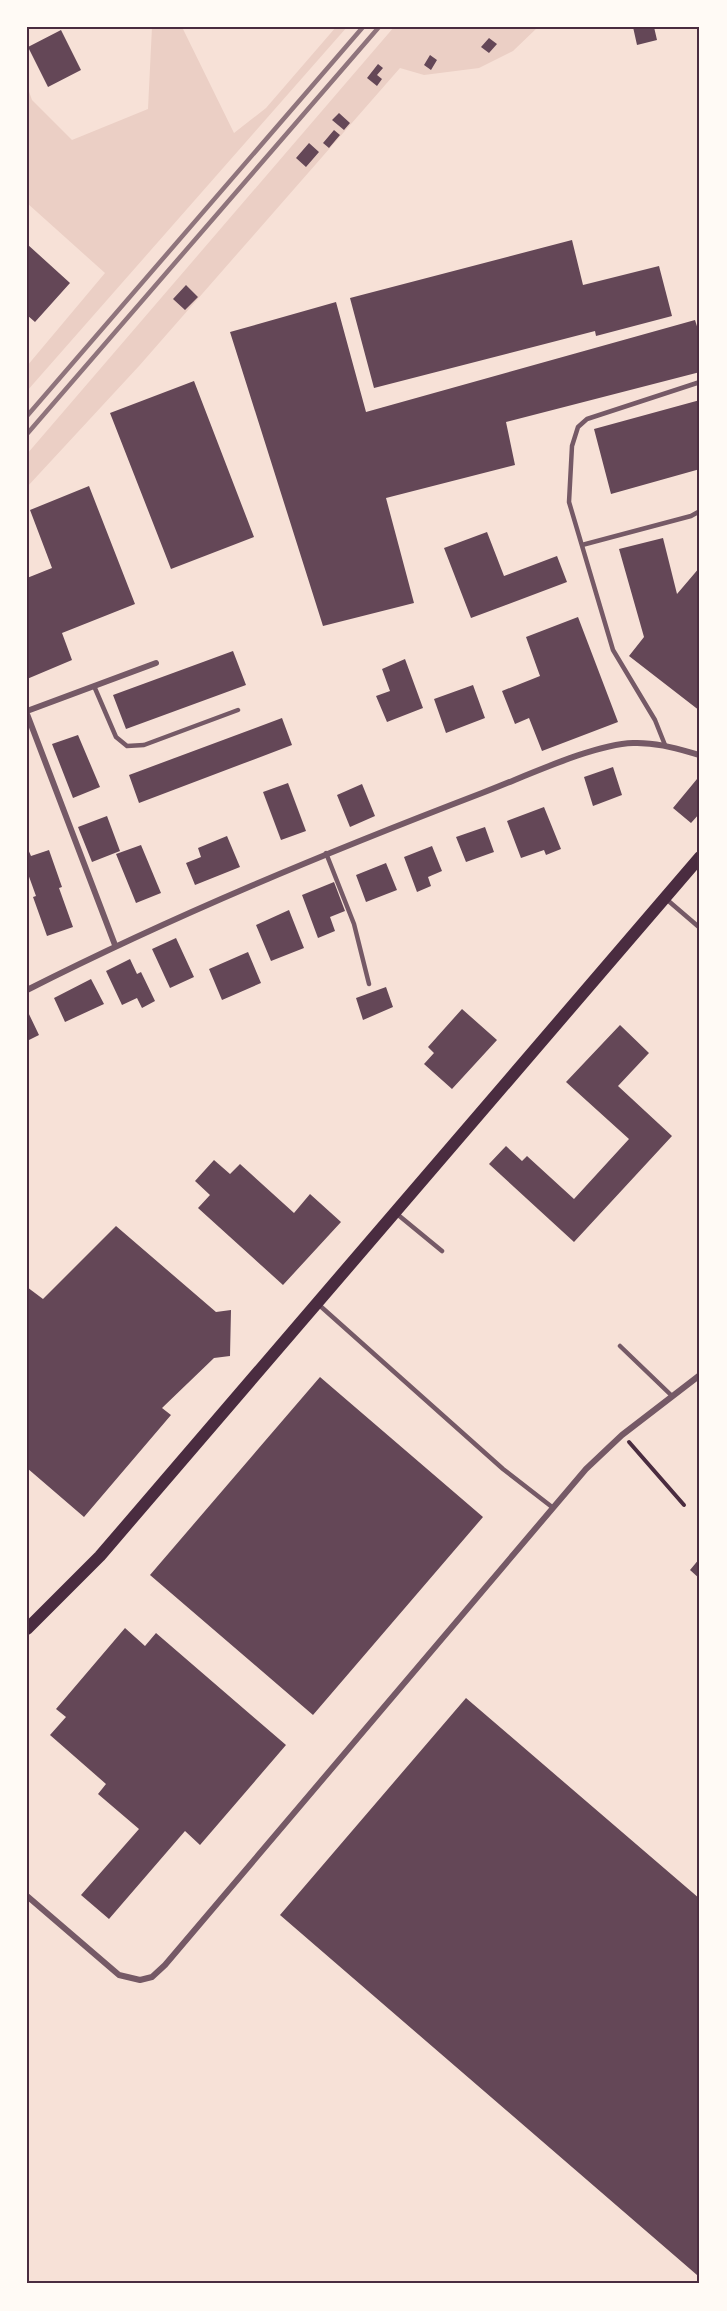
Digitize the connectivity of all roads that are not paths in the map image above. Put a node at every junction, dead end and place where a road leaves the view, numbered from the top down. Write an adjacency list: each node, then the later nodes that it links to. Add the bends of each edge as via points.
1 (700, 382): 3 (lane, via 586,418 578,427 572,446 569,502)
2 (700, 511): 3 (lane)
3 (582, 545): 8 (lane, via 613,650 655,720)
4 (156, 663): 5 (street)
5 (94, 686): 6 (lane, via 116,737 128,746 144,745); 7 (street)
6 (238, 710)
7 (27, 711): 14 (street)
8 (665, 745): 9 (street); 10 (street, via 633,743 605,748)
9 (700, 755)
10 (326, 853): 14 (street); 15 (lane, via 354,924)
11 (700, 857): 12 (main road)
12 (665, 898): 13 (lane); 17 (main road)
13 (700, 928)
14 (115, 945): 16 (street)
15 (369, 984)
16 (27, 990)
17 (395, 1212): 18 (lane); 19 (main road)
18 (442, 1251)
19 (317, 1303): 23 (lane, via 503,1469); 24 (main road, via 93,1564)
20 (620, 1346): 22 (lane)
21 (700, 1375): 22 (street)
22 (671, 1395): 23 (street, via 622,1435)
23 (552, 1507): 25 (street, via 152,1977 140,1980 119,1975)
24 (27, 1629)
25 (27, 1896)

